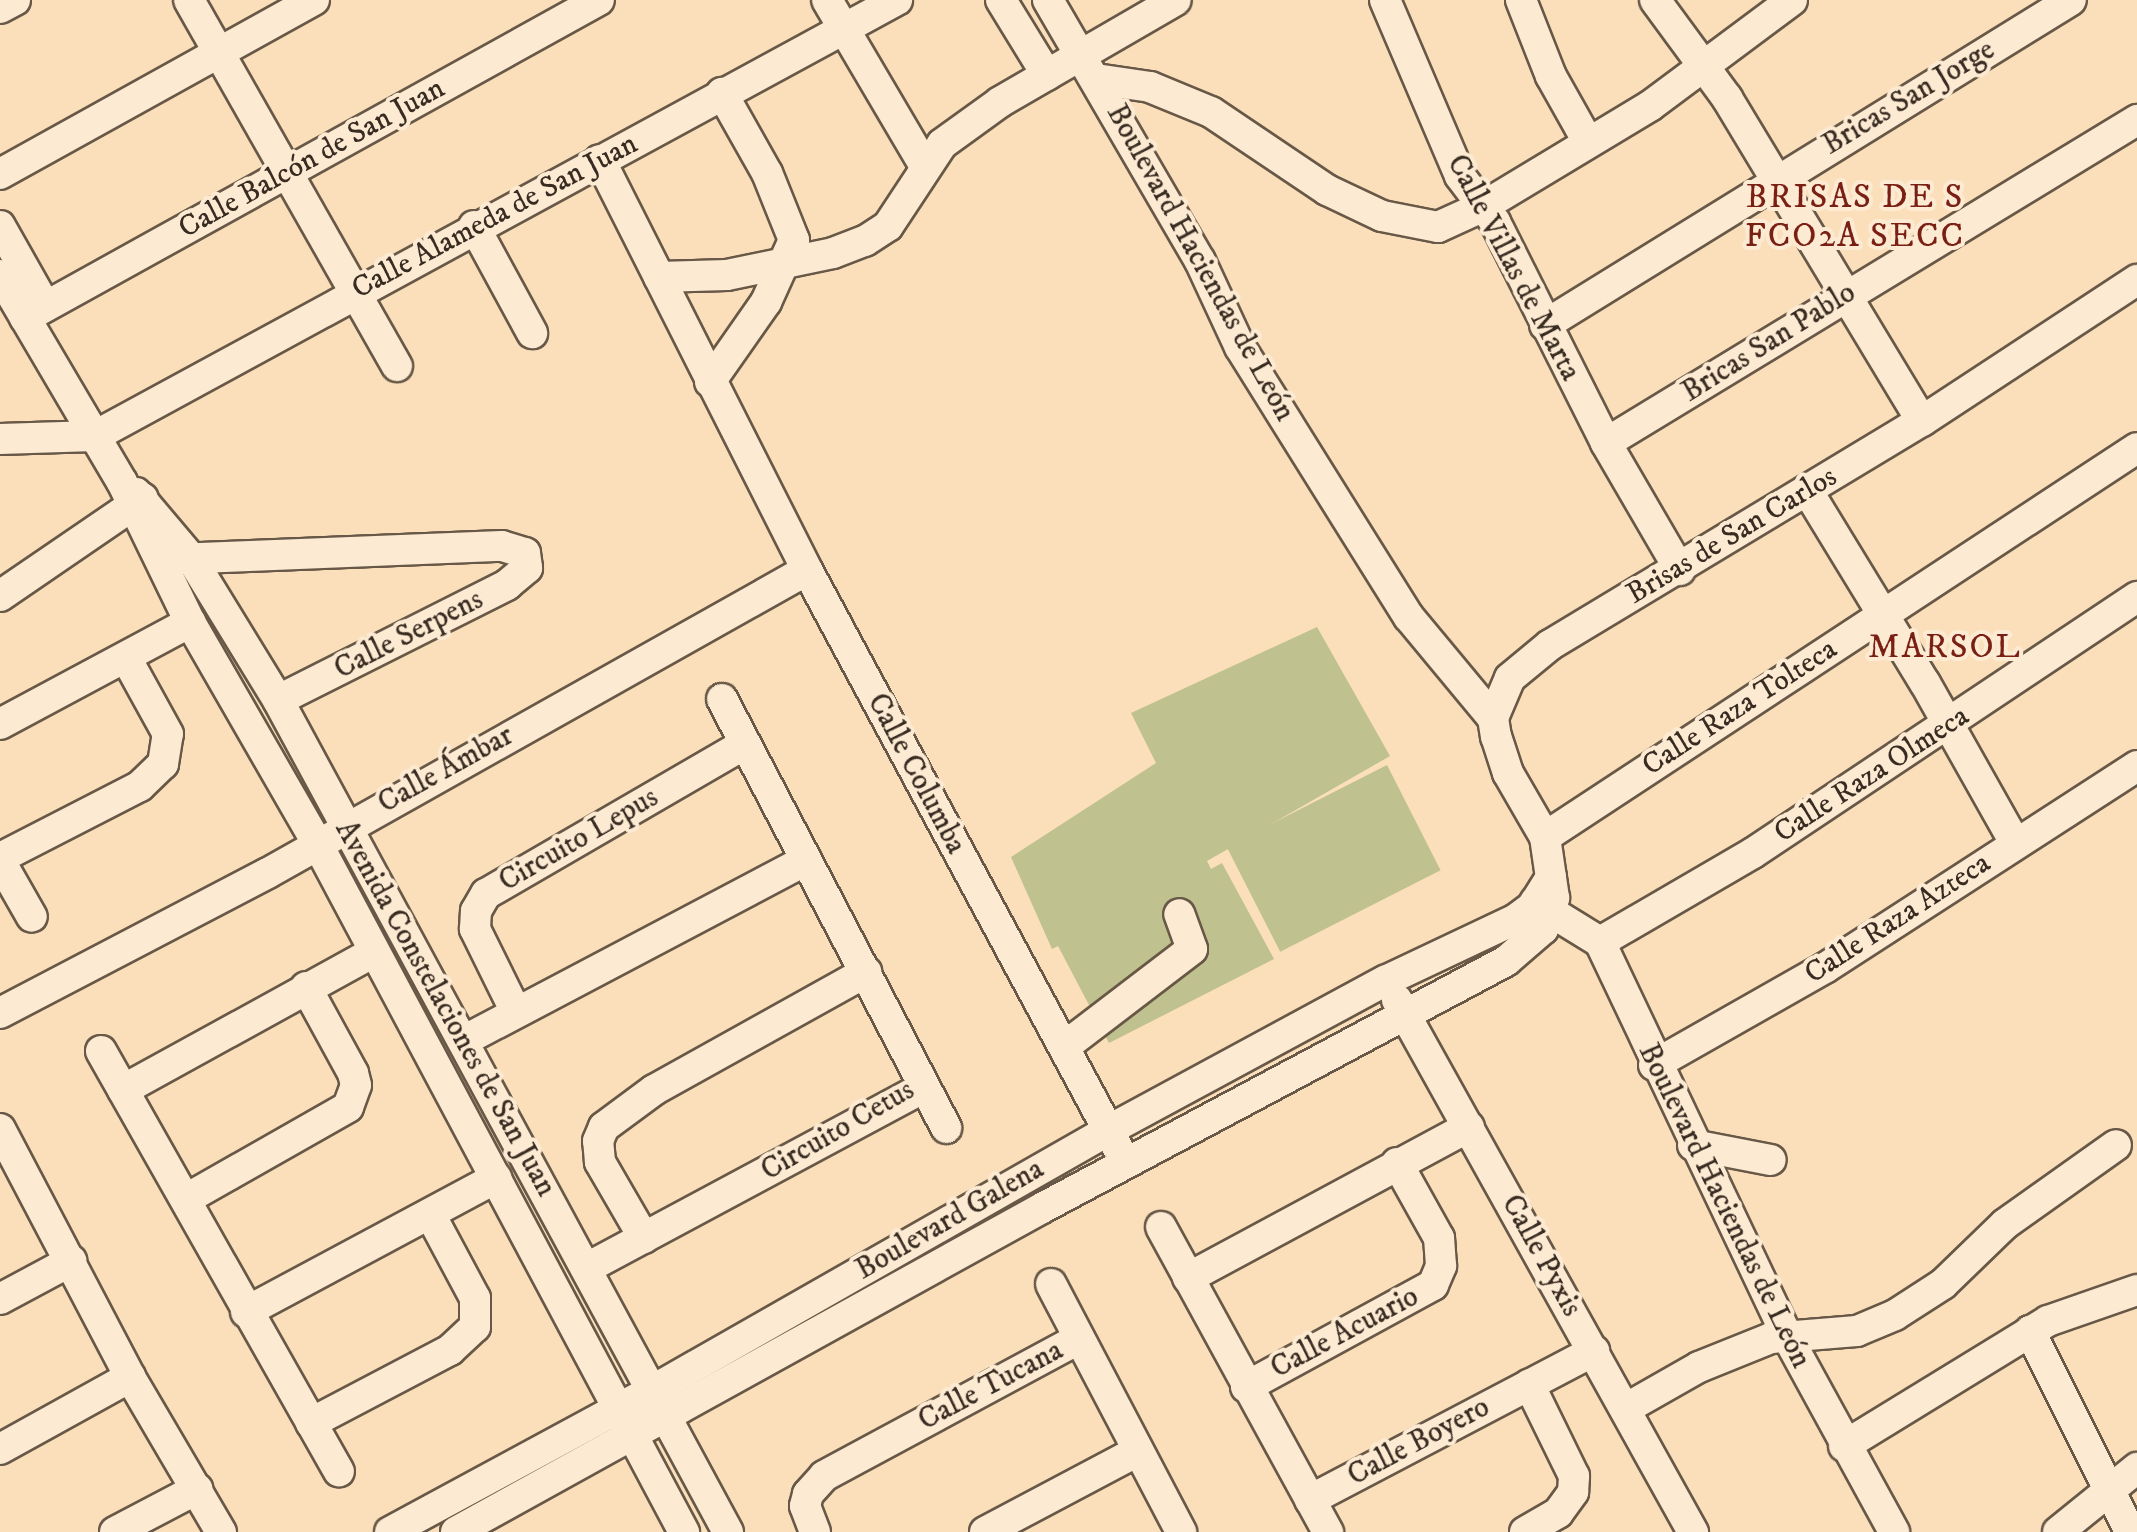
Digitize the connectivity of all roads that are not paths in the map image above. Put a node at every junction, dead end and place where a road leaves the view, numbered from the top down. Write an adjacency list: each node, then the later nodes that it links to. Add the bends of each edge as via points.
1 (15, 0): 15 (street)
2 (189, 0): 17 (street)
3 (314, 0): 17 (street)
4 (599, 0): 27 (street, Calle Balcón de San Juan)
5 (827, 0): 16 (street)
6 (897, 0): 16 (street, Calle Alameda de San Juan)
7 (1001, 0): 20 (street)
8 (1048, 0): 19 (street, Boulevard Haciendas de León)
9 (1176, 0): 19 (street)
10 (1385, 0): 29 (street, Calle Villas de Marta, via 1460,176)
11 (1521, 0): 23 (street, via 1551,76)
12 (1655, 0): 18 (street)
13 (1792, 0): 18 (street)
14 (2071, 0): 28 (street, Bricas San Jorge)
15 (0, 8)
16 (842, 27): 21 (street, Calle Alameda de San Juan); 25 (street)
17 (218, 54): 26 (street); 27 (street)
18 (1703, 63): 23 (street, via 1650,106); 28 (street)
19 (1088, 66): 20 (street); 29 (street, via 1211,112 1314,182 1382,216 1438,227); 61 (street, Boulevard Haciendas de León, via 1200,261 1240,347 1409,617)
20 (1047, 75): 25 (street, via 942,144)
21 (722, 93): 24 (street, Calle Alameda de San Juan); 32 (street, via 792,227)
22 (2137, 120): 37 (street, Bricas San Pablo)
23 (1588, 142): 29 (street)
24 (600, 160): 31 (street, Calle Alameda de San Juan); 34 (street, Calle Columba)
25 (924, 165): 32 (street, via 888,226 833,253)
26 (0, 174)
27 (286, 175): 36 (street); 38 (street, Calle Balcón de San Juan)
28 (1775, 180): 37 (street); 39 (street, Bricas San Jorge)
29 (1484, 206): 39 (street, Calle Villas de Marta)
30 (0, 226): 38 (street)
31 (474, 226): 36 (street, Calle Alameda de San Juan); 40 (street)
32 (789, 259): 34 (street, via 727,275); 42 (street, via 743,339)
33 (0, 275): 38 (street)
34 (659, 277): 42 (street, Calle Columba)
35 (2137, 280): 43 (street, Brisas de San Carlos)
36 (355, 292): 41 (street); 44 (street, Calle Alameda de San Juan)
37 (1848, 294): 43 (street); 46 (street, Bricas San Pablo)
38 (35, 312): 44 (street)
39 (1545, 325): 46 (street, Calle Villas de Marta)
40 (532, 333)
41 (397, 366)
42 (710, 382): 52 (street, Calle Columba)
43 (1922, 421): 48 (street, Brisas de San Carlos)
44 (95, 436): 45 (street); 49 (street)
45 (0, 439)
46 (1606, 443): 53 (street, Calle Villas de Marta)
47 (2137, 448): 56 (street, Calle Raza Tolteca)
48 (1807, 490): 53 (street, Brisas de San Carlos); 56 (street)
49 (132, 495): 50 (street, Avenida Constelaciones de San Juan); 51 (street, Avenida Constelaciones de San Juan); 54 (street)
50 (191, 558): 51 (street); 60 (street, Avenida Constelaciones de San Juan); 60 (street, Calle Serpens, via 502,546 520,549 528,558 520,577 507,585)
51 (159, 560): 57 (street, Avenida Constelaciones de San Juan)
52 (807, 570): 66 (street, Calle Ámbar); 84 (street, Calle Columba)
53 (1680, 570): 61 (street, Brisas de San Carlos, via 1527,660 1505,687)
54 (0, 596)
55 (2137, 597): 63 (street, Calle Raza Olmeca)
56 (1884, 615): 63 (street); 67 (street, Calle Raza Tolteca)
57 (190, 622): 58 (street); 68 (street, Avenida Constelaciones de San Juan)
58 (126, 658): 62 (street); 70 (street, via 168,734 163,764 140,786)
59 (722, 699): 64 (street, Circuito Cetus)
60 (278, 700): 66 (street, Avenida Constelaciones de San Juan)
61 (1493, 718): 67 (street, via 1508,773)
62 (0, 724)
63 (1950, 724): 69 (street); 75 (street, Calle Raza Olmeca, via 1753,853)
64 (745, 744): 71 (street, Circuito Cetus); 80 (street, Circuito Lepus, via 486,894 476,911 475,929)
65 (2137, 766): 69 (street, Calle Raza Azteca)
66 (345, 827): 68 (street, Calle Ámbar); 83 (street, Avenida Constelaciones de San Juan)
67 (1545, 837): 74 (street, via 1551,876)
68 (317, 843): 76 (street, Avenida Constelaciones de San Juan); 81 (street, Calle Ámbar)
69 (2015, 843): 86 (street, Calle Raza Azteca, via 1825,968)
70 (0, 860): 73 (street)
71 (806, 860): 77 (street, Circuito Cetus); 80 (street)
72 (1179, 914): 84 (street, via 1192,949)
73 (32, 917)
74 (1535, 918): 75 (street); 78 (street, Boulevard Galena); 82 (street, Boulevard Galena, via 1477,979)
75 (1600, 942): 86 (street, Boulevard Haciendas de León)
76 (374, 952): 79 (street); 98 (street, Avenida Constelaciones de San Juan)
77 (866, 972): 87 (street, Circuito Cetus); 102 (street, via 654,1090 604,1127 598,1141 600,1162)
78 (1385, 981): 82 (street, Calle Pyxis); 91 (street, Boulevard Galena)
79 (306, 987): 88 (street); 99 (street, via 353,1073 356,1085 348,1107)
80 (516, 1012): 83 (street)
81 (0, 1013)
82 (1407, 1015): 89 (street, Calle Pyxis); 97 (street, Boulevard Galena)
83 (463, 1041): 104 (street, Avenida Constelaciones de San Juan)
84 (1064, 1047): 91 (street, Calle Columba)
85 (101, 1051): 88 (street)
86 (1654, 1065): 92 (street, Boulevard Haciendas de León)
87 (925, 1087): 90 (street); 102 (street, Circuito Cetus)
88 (123, 1090): 99 (street)
89 (1469, 1127): 96 (street); 113 (street, Calle Pyxis)
90 (946, 1128)
91 (1109, 1130): 97 (street, Calle Columba); 117 (street, Boulevard Galena)
92 (1693, 1145): 95 (street); 111 (street, Boulevard Haciendas de León)
93 (2116, 1145): 111 (street, via 2005,1224 1943,1284 1895,1315 1857,1331)
94 (4, 1148): 103 (street)
95 (1771, 1160)
96 (1397, 1163): 105 (street); 116 (street, Calle Acuario, via 1439,1238 1441,1266 1433,1285)
97 (1126, 1164): 117 (street, Boulevard Galena)
98 (496, 1178): 100 (street); 119 (street, Avenida Constelaciones de San Juan)
99 (188, 1198): 109 (street)
100 (430, 1214): 109 (street); 120 (street, via 475,1298 475,1327 450,1350)
101 (1161, 1227): 105 (street, Calle Acuario)
102 (644, 1238): 104 (street, Circuito Cetus)
103 (71, 1261): 108 (street); 114 (street)
104 (587, 1268): 117 (street, Avenida Constelaciones de San Juan)
105 (1188, 1278): 116 (street, Calle Acuario)
106 (1051, 1284): 112 (street)
107 (2137, 1290): 110 (street)
108 (0, 1299)
109 (246, 1312): 120 (street)
110 (2030, 1331): 121 (street); 127 (street)
111 (1788, 1338): 118 (street, via 1771,1338 1719,1358); 121 (street, Boulevard Haciendas de León)
112 (1078, 1339): 123 (street, Calle Tucana); 135 (street, Calle Tucana, via 824,1476 805,1506)
113 (1594, 1351): 115 (street, Calle Boyero); 118 (street, Calle Pyxis)
114 (130, 1377): 122 (street); 126 (street)
115 (1529, 1384): 128 (street, Calle Boyero); 139 (street, via 1574,1476 1573,1492 1558,1513)
116 (1246, 1387): 128 (street)
117 (659, 1403): 119 (street, Boulevard Galena); 134 (street, Avenida Constelaciones de San Juan)
118 (1625, 1409): 140 (street, Calle Pyxis)
119 (627, 1421): 131 (street, Boulevard Galena); 132 (street, Boulevard Galena); 133 (street, Avenida Constelaciones de San Juan)
120 (311, 1423): 125 (street)
121 (1844, 1446): 141 (street, Boulevard Haciendas de León)
122 (0, 1449)
123 (1138, 1451): 136 (street); 137 (street, Calle Tucana)
124 (2137, 1468): 127 (street)
125 (339, 1471)
126 (197, 1489): 129 (street); 130 (street)
127 (2107, 1491): 142 (street); 143 (street)
128 (1310, 1500): 138 (street)
129 (115, 1532)
130 (221, 1532)
131 (390, 1532)
132 (456, 1532)
133 (684, 1532)
134 (728, 1532)
135 (815, 1532)
136 (985, 1532)
137 (1181, 1532)
138 (1328, 1532)
139 (1525, 1532)
140 (1693, 1532)
141 (1894, 1532)
142 (2058, 1532)
143 (2130, 1532)

